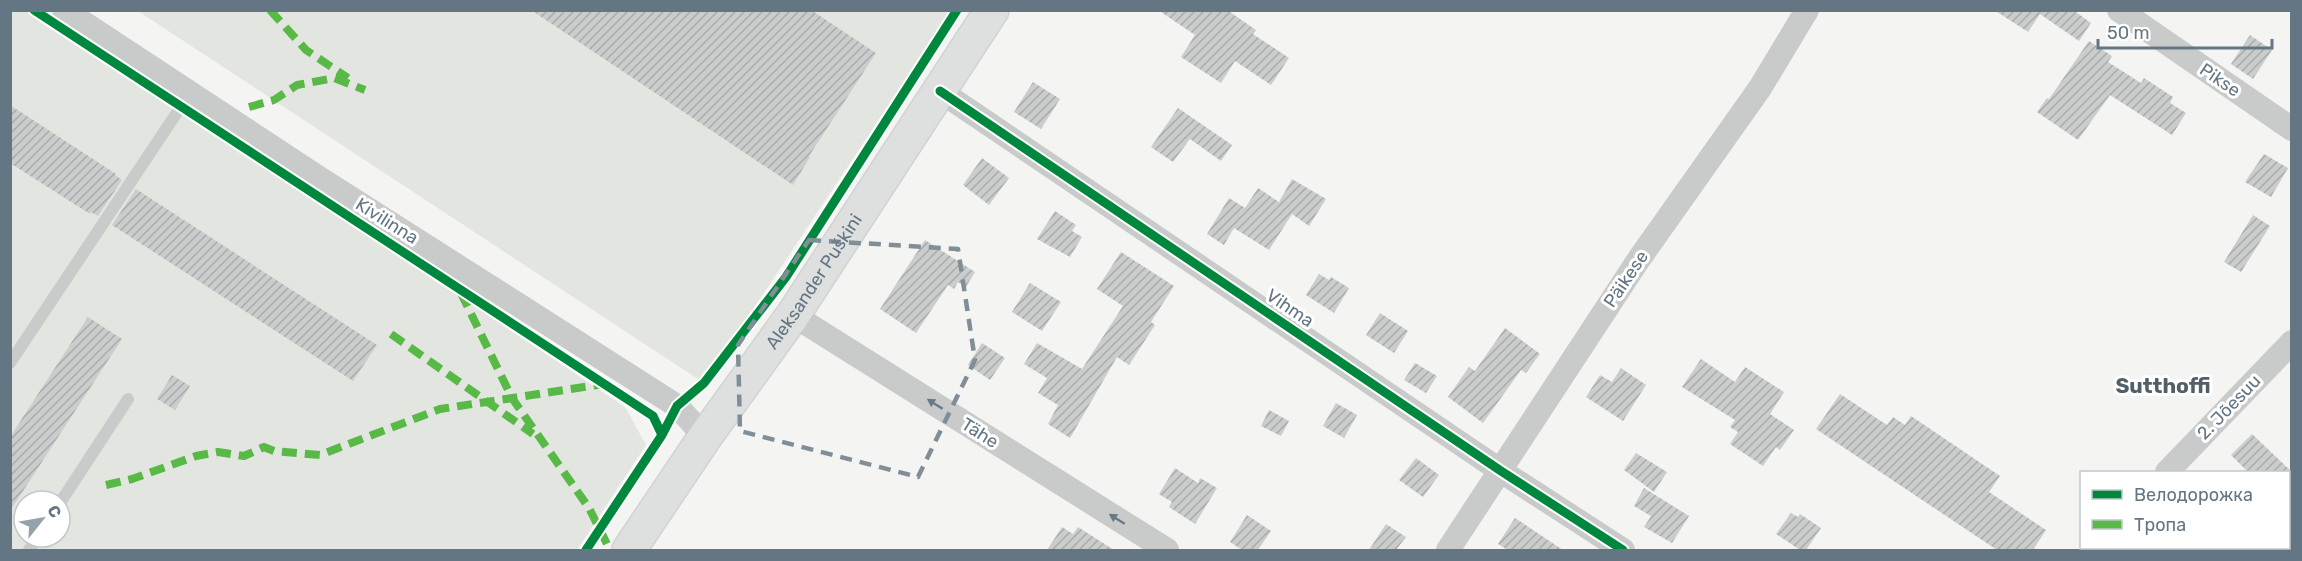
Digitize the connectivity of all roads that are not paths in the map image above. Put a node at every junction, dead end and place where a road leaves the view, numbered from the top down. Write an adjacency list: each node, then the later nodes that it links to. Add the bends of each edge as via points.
1 (64, 10): 6 (street, Kivilinna)
2 (992, 10): 5 (main road, Aleksander Puškini)
3 (1807, 10): 13 (street, Päikese, via 1760,88 1639,259)
4 (2119, 10): 7 (street, Pikse)
5 (940, 91): 8 (main road, Aleksander Puškini); 13 (street, Vihma)
6 (190, 93): 10 (lane); 12 (street, Kivilinna, via 677,406)
7 (2292, 129)
8 (794, 315): 12 (main road, Aleksander Puškini); 17 (street, Tähe, one-way to 8)
9 (2292, 342): 14 (street, 2. Jõesuu)
10 (10, 363)
11 (128, 399): 15 (lane)
12 (705, 437): 16 (main road, Aleksander Puškini)
13 (1501, 471): 18 (street, Päikese); 19 (street, Vihma)
14 (2168, 471)
15 (69, 489)
16 (629, 550)
17 (1167, 550)
18 (1448, 550)
19 (1623, 550)

